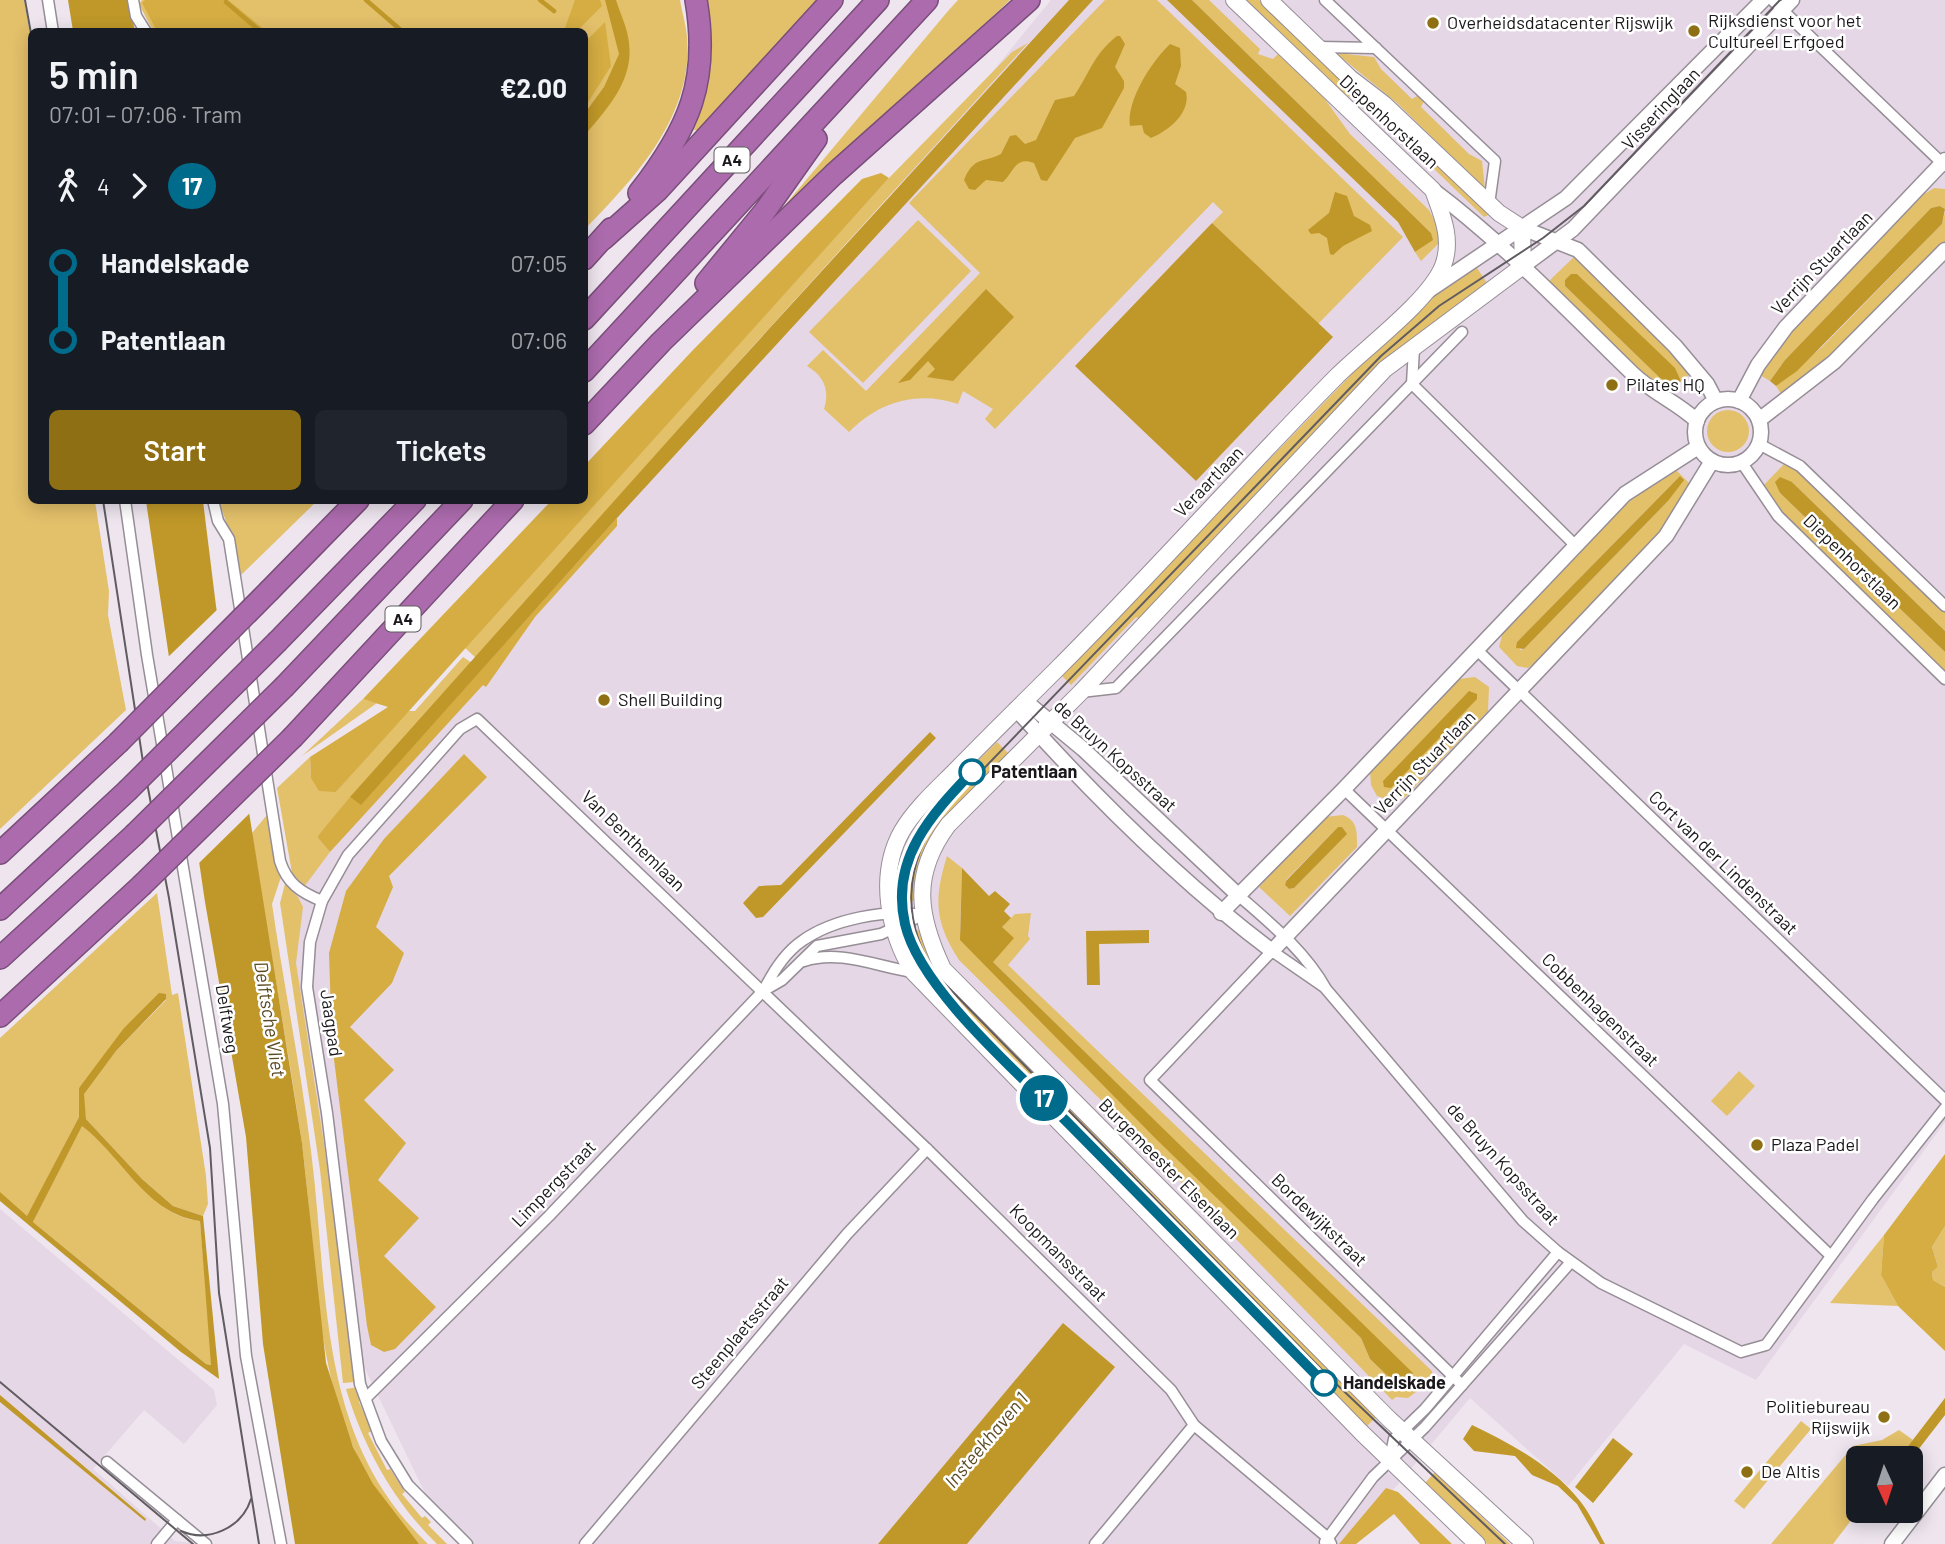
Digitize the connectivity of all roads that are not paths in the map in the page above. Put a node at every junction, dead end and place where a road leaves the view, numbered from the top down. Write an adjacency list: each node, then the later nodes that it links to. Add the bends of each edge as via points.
1 (48, 0): 13 (street)
2 (133, 0): 14 (street)
3 (696, 0): 22 (highway, A4, via 701,64 689,115 667,156)
4 (832, 0): 22 (highway, A4, via 658,190)
5 (878, 0): 29 (highway, A4)
6 (927, 0): 17 (highway, A4)
7 (1029, 0): 31 (highway, A4, via 833,175)
8 (1234, 0): 19 (main road, Diepenhorstlaan)
9 (1269, 0): 15 (main road, Diepenhorstlaan)
10 (1325, 0): 16 (street)
11 (1763, 0): 21 (street, Visseringlaan, via 1566,198)
12 (1782, 3): 18 (street); 23 (street, Visseringlaan, via 1573,229)
13 (52, 28)
14 (144, 28)
15 (1318, 47): 16 (street, Diepenhorstlaan); 20 (main road, Diepenhorstlaan)
16 (1376, 48): 20 (street, via 1495,162)
17 (861, 74): 31 (highway, A4, via 765,211); 33 (highway, A4)
18 (1944, 163): 36 (street, Verrijn Stuartlaan, via 1786,327)
19 (1433, 190): 24 (street, Diepenhorstlaan); 28 (main road, Veraartlaan, via 1448,232 1447,245 1443,267)
20 (1489, 204): 21 (main road, Diepenhorstlaan)
21 (1522, 228): 23 (street, Diepenhorstlaan); 24 (street, Veraartlaan); 27 (main road)
22 (603, 239): 26 (highway, A4)
23 (1555, 242): 27 (street); 35 (street, Diepenhorstlaan, via 1578,250 1648,317 1702,377)
24 (1499, 244): 27 (street, Diepenhorstlaan); 28 (street, Veraartlaan)
25 (1945, 250): 38 (street, via 1834,362)
26 (588, 255)
27 (1523, 266): 32 (main road); 39 (street, Diepenhorstlaan, via 1636,376)
28 (1424, 293): 56 (main road, Veraartlaan)
29 (588, 315)
30 (1462, 332): 34 (street)
31 (661, 342): 37 (highway, A4)
32 (1414, 348): 34 (street); 54 (main road, via 1385,369)
33 (588, 367)
34 (1412, 384): 50 (street); 54 (street, via 1116,688)
35 (1716, 401): 36 (street); 39 (street)
36 (1739, 401): 38 (street)
37 (588, 420)
38 (1759, 420): 40 (street)
39 (1696, 421): 41 (street)
40 (1759, 444): 43 (street); 51 (street, Diepenhorstlaan, via 1800,466)
41 (1698, 447): 42 (street); 50 (street, via 1625,494)
42 (1712, 461): 43 (street, via 1727,466); 55 (street, Verrijn Stuartlaan, via 1665,536)
43 (1742, 463): 53 (street, Diepenhorstlaan, via 1778,516)
44 (126, 504): 97 (street, Delftweg, via 223,1104 246,1356)
45 (214, 504): 64 (street, via 229,539 280,861 285,876 297,889)
46 (354, 504): 62 (highway, bridge, via 118,743)
47 (411, 504): 65 (highway, bridge, via 127,791)
48 (458, 504): 72 (highway, A4, bridge, via 285,686 134,835)
49 (509, 504): 77 (highway, A4, bridge, via 293,737)
50 (1575, 545): 52 (street)
51 (1945, 606)
52 (1477, 650): 55 (street, Cort van der Lindenstraat); 60 (street)
53 (1945, 680)
54 (1081, 692): 58 (main road)
55 (1520, 693): 61 (street, Verrijn Stuartlaan); 79 (street, Cort van der Lindenstraat)
56 (1021, 705): 58 (street, de Bruyn Kopsstraat); 59 (street, de Bruyn Kopsstraat); 66 (main road, via 901,832 891,863)
57 (477, 719): 64 (street, Jaagpad, via 460,729 348,855); 76 (street, Van Benthemlaan)
58 (1051, 722): 59 (main road, Burgemeester Elsenlaan); 63 (street, de Bruyn Kopsstraat)
59 (1039, 734): 67 (street, de Bruyn Kopsstraat); 68 (main road, Burgemeester Elsenlaan, via 933,845 922,886)
60 (1344, 789): 61 (street, Cobbenhagenstraat); 63 (street)
61 (1387, 830): 70 (street, Verrijn Stuartlaan); 83 (street, Cobbenhagenstraat)
62 (0, 853)
63 (1238, 895): 67 (street); 70 (street, de Bruyn Kopsstraat)
64 (322, 901): 87 (street, Jaagpad, via 310,942 307,988 360,1384)
65 (0, 909)
66 (890, 913): 68 (street, Limpergstraat); 69 (main road); 76 (street, Limpergstraat, via 818,931 799,943)
67 (1221, 913): 71 (street, de Bruyn Kopsstraat)
68 (923, 915): 69 (street, Limpergstraat); 89 (main road, Burgemeester Elsenlaan, via 943,969)
69 (894, 929): 73 (street, Limpergstraat, via 817,946); 74 (main road)
70 (1284, 936): 71 (street, Verrijn Stuartlaan); 75 (street, de Bruyn Kopsstraat, via 1317,972)
71 (1272, 951): 75 (street, de Bruyn Kopsstraat); 78 (street, Verrijn Stuartlaan)
72 (0, 958)
73 (802, 962): 74 (street, Limpergstraat, via 819,956 839,957); 76 (street, Limpergstraat)
74 (913, 972): 90 (main road)
75 (1326, 989): 82 (street, de Bruyn Kopsstraat, via 1522,1222)
76 (763, 991): 81 (street, Koopmansstraat); 87 (street, Limpergstraat, via 550,1216)
77 (0, 1016)
78 (1150, 1080): 85 (street, Bordewijkstraat)
79 (1945, 1100)
80 (1945, 1108): 83 (street)
81 (927, 1149): 88 (street, Koopmansstraat, via 1171,1390); 99 (street, Steenplaetsstraat, via 847,1234)
82 (1558, 1252): 84 (street, de Bruyn Kopsstraat); 85 (street)
83 (1831, 1256): 84 (street, de Bruyn Kopsstraat, via 1761,1347 1741,1352)
84 (1570, 1263): 86 (street)
85 (1452, 1375): 86 (street, Bordewijkstraat); 89 (street)
86 (1462, 1384): 89 (street)
87 (367, 1397): 98 (street, Jaagpad, via 380,1441 408,1485)
88 (1194, 1425): 94 (street, Koopmansstraat); 100 (street)
89 (1407, 1436): 90 (street); 102 (main road, Burgemeester Elsenlaan)
90 (1390, 1459): 94 (street); 101 (main road)
91 (107, 1462): 93 (street)
92 (1945, 1475): 103 (street)
93 (177, 1520): 95 (street); 96 (street)
94 (1327, 1542)
95 (157, 1544)
96 (206, 1544)
97 (281, 1544)
98 (467, 1544)
99 (584, 1544)
100 (1095, 1544)
101 (1477, 1544)
102 (1525, 1544)
103 (1892, 1544)

